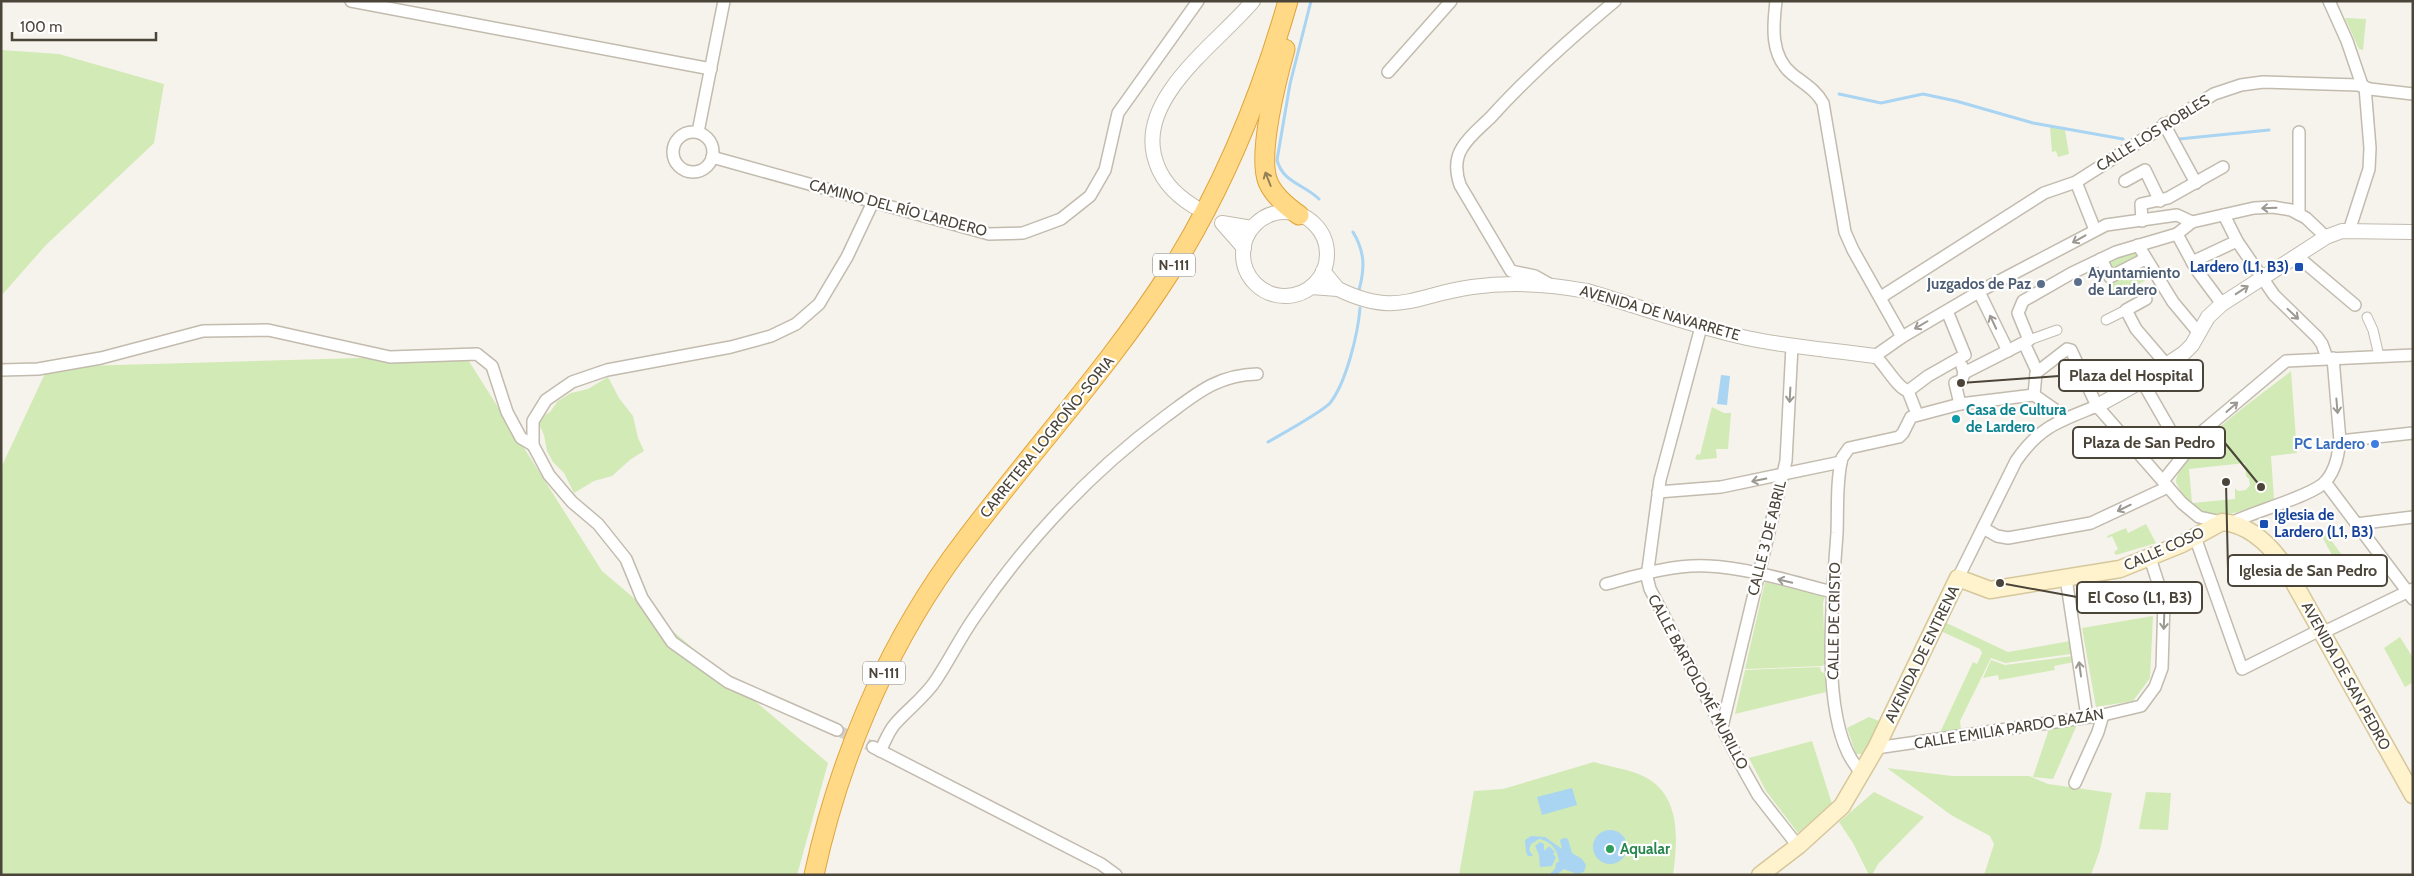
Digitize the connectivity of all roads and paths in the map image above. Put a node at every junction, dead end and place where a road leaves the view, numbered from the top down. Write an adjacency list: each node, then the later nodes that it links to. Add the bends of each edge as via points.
1 (352, 1): 11 (street)
2 (724, 1): 11 (street)
3 (1198, 1): 25 (street, CAMINO DEL RÍO LARDERO, via 1118,113 1105,170 1090,196 1061,219 1023,233 989,234)
4 (1253, 1): 26 (street, via 1170,90 1152,129 1156,166 1168,185)
5 (1288, 1): 115 (highway, CARRETERA LOGROÑO-SORIA / N-111, via 1243,130 1210,201 1172,269 1098,374 1000,493 947,564 892,656 859,728 839,782)
6 (1298, 1): 28 (highway, one-way to 6, via 1276,195 1264,168 1279,71)
7 (1450, 1): 12 (street)
8 (1615, 1): 48 (street, via 1504,103 1462,148 1458,159 1460,185 1511,271 1535,276)
9 (1776, 1): 51 (street, via 1773,32 1777,51 1787,69 1814,91 1823,103 1845,232)
10 (2329, 1): 13 (street)
11 (711, 69): 16 (street)
12 (1388, 72)
13 (2363, 86): 14 (street, CALLE LOS ROBLES); 15 (street, CALLE LOS ROBLES, via 2263,82 2241,85 2214,94); 36 (street, via 2370,164)
14 (2413, 94)
15 (2164, 124): 21 (street, CALLE LOS ROBLES); 22 (street)
16 (698, 132): 18 (street, via 712,144); 18 (street, via 678,138 674,144 674,158 683,169 697,171 704,168)
17 (2299, 132): 27 (street)
18 (712, 157): 25 (street, CAMINO DEL RÍO LARDERO)
19 (2223, 167): 22 (street)
20 (2125, 181): 24 (street, via 2145,170)
21 (2076, 182): 34 (street); 51 (street, CALLE LOS ROBLES, via 2044,192)
22 (2196, 183): 23 (street)
23 (2172, 196): 24 (street); 29 (street)
24 (2160, 200): 31 (street, via 2141,204)
25 (873, 202): 85 (street, via 847,257 819,304 796,324 771,336 732,347 607,370 572,382 546,400 533,421)
26 (1195, 207)
27 (2299, 214): 30 (street, one-way to 30, via 2272,207); 36 (street)
28 (1299, 215): 33 (street, via 1286,212 1270,215); 45 (street, via 1315,224 1324,237 1327,253)
29 (2176, 215): 31 (street); 32 (street)
30 (2224, 215): 32 (street); 38 (street)
31 (2142, 221): 34 (street, via 2116,223)
32 (2192, 222): 37 (street)
33 (1252, 228): 40 (street); 40 (street, via 1217,221)
34 (2095, 230): 50 (street, one-way to 50)
35 (2413, 232): 36 (street)
36 (2337, 233): 41 (street)
37 (2178, 234): 39 (street); 44 (street)
38 (2237, 241): 44 (street); 46 (street)
39 (2138, 245): 42 (street); 43 (street)
40 (1244, 248): 47 (street, via 1246,270 1266,291 1289,296)
41 (2297, 256): 46 (street); 54 (street)
42 (2101, 259): 43 (street, via 2110,277); 63 (street, via 2020,304 2018,316)
43 (2146, 259): 61 (street, via 2173,302)
44 (2192, 262): 53 (street)
45 (1323, 271): 47 (street); 49 (street)
46 (2262, 277): 53 (street, one-way to 46); 69 (street, one-way to 69, via 2278,300 2317,337)
47 (1311, 287): 49 (street)
48 (1554, 287): 49 (street, AVENIDA DE NAVARRETE, via 1473,287 1388,304 1360,299); 59 (street, AVENIDA DE NAVARRETE, via 1586,291)
49 (1338, 289)
50 (1979, 292): 56 (street); 65 (street, one-way to 50)
51 (1881, 297): 62 (street)
52 (2146, 299): 55 (street)
53 (2222, 304): 61 (street)
54 (2355, 305)
55 (2126, 310): 58 (street); 71 (street, via 2136,328)
56 (1947, 311): 62 (street, one-way to 62); 70 (street, via 1965,356)
57 (2367, 317): 68 (street)
58 (2106, 320)
59 (1701, 327): 64 (street, AVENIDA DE NAVARRETE); 91 (street, CALLE BARTOLOMÉ MURILLO)
60 (2057, 330): 63 (street)
61 (2198, 332): 71 (street, via 2188,350)
62 (1902, 337): 67 (street)
63 (2027, 341): 65 (street); 73 (street)
64 (1792, 346): 67 (street, AVENIDA DE NAVARRETE); 88 (street, CALLE 3 DE ABRIL, one-way to 88)
65 (2008, 351): 74 (street)
66 (2413, 355): 68 (street)
67 (1875, 356): 77 (street)
68 (2378, 356): 69 (street)
69 (2330, 358): 84 (street, one-way to 84); 86 (street, one-way to 69, via 2204,430 2280,365 2293,360)
70 (1960, 360): 74 (street); 77 (street, via 1928,376)
71 (2166, 364): 76 (street)
72 (1, 370): 85 (street, via 38,369 101,358 203,331 268,330 390,357 477,354 492,366 507,412 521,438)
73 (2037, 372): 78 (street); 80 (street, via 2069,349)
74 (1964, 373): 79 (street, via 1962,380 1955,384)
75 (1256, 374): 116 (street, via 1234,375 1209,385 1134,441 1071,499 999,583 935,681 877,749 1101,864)
76 (2142, 381): 80 (street); 86 (street)
77 (1908, 391): 81 (street)
78 (2034, 395): 79 (street); 82 (street)
79 (1960, 404): 81 (street)
80 (2098, 406): 82 (street, AVENIDA DE ENTRENA); 90 (street)
81 (1921, 414): 87 (street, via 1911,417 1899,437 1849,448)
82 (2063, 420): 95 (street, AVENIDA DE ENTRENA, via 2037,435 2027,445)
83 (2413, 432): 84 (street)
84 (2340, 441): 89 (street, via 2334,468)
85 (533, 445): 109 (street, via 549,476 598,524 626,559 642,598 672,642 728,682)
86 (2184, 454): 90 (street)
87 (1840, 462): 88 (street); 103 (street, CALLE DE CRISTO)
88 (1783, 476): 91 (street, one-way to 91, via 1721,487); 99 (street, CALLE 3 DE ABRIL)
89 (2325, 482): 93 (street, via 2310,492); 94 (street)
90 (2166, 484): 93 (street, via 2194,514); 95 (street, one-way to 95, via 2091,523 2003,538)
91 (1658, 492): 98 (street, CALLE BARTOLOMÉ MURILLO)
92 (2413, 517): 94 (street)
93 (2226, 522): 96 (main road, CALLE COSO); 105 (main road, AVENIDA DE SAN PEDRO, via 2250,531 2276,555 2291,575)
94 (2356, 524): 104 (street)
95 (1983, 528): 100 (street, AVENIDA DE ENTRENA)
96 (2195, 537): 97 (main road, CALLE COSO); 105 (street, via 2242,669)
97 (2150, 558): 101 (main road, CALLE COSO, via 2120,569); 106 (street, CALLE EMILIA PARDO BAZÁN, one-way to 106, via 2164,601 2162,668 2155,687 2141,706)
98 (1648, 573): 99 (street, via 1708,566); 102 (street); 108 (street, CALLE BARTOLOMÉ MURILLO, via 1650,589)
99 (1758, 574): 103 (street, one-way to 99); 108 (street, CALLE 3 DE ABRIL)
100 (1958, 578): 101 (main road, CALLE COSO, via 1990,590); 110 (main road, AVENIDA DE ENTRENA)
101 (2066, 578): 107 (street, one-way to 101)
102 (1606, 584)
103 (1832, 592): 111 (street, CALLE DE CRISTO, via 1834,697 1846,749)
104 (2411, 593): 105 (street)
105 (2321, 632): 113 (main road, AVENIDA DE SAN PEDRO)
106 (2103, 715): 107 (street, CALLE EMILIA PARDO BAZÁN); 112 (street)
107 (2087, 717): 110 (street, CALLE EMILIA PARDO BAZÁN)
108 (1722, 727): 114 (street, CALLE BARTOLOMÉ MURILLO, via 1758,795)
109 (836, 730)
110 (1876, 748): 111 (main road, AVENIDA DE ENTRENA)
111 (1862, 774): 114 (main road, AVENIDA DE ENTRENA, via 1842,806)
112 (2075, 783)
113 (2413, 795)
114 (1798, 846): 117 (main road, AVENIDA DE ENTRENA)
115 (814, 875)
116 (1116, 875)
117 (1760, 875)

